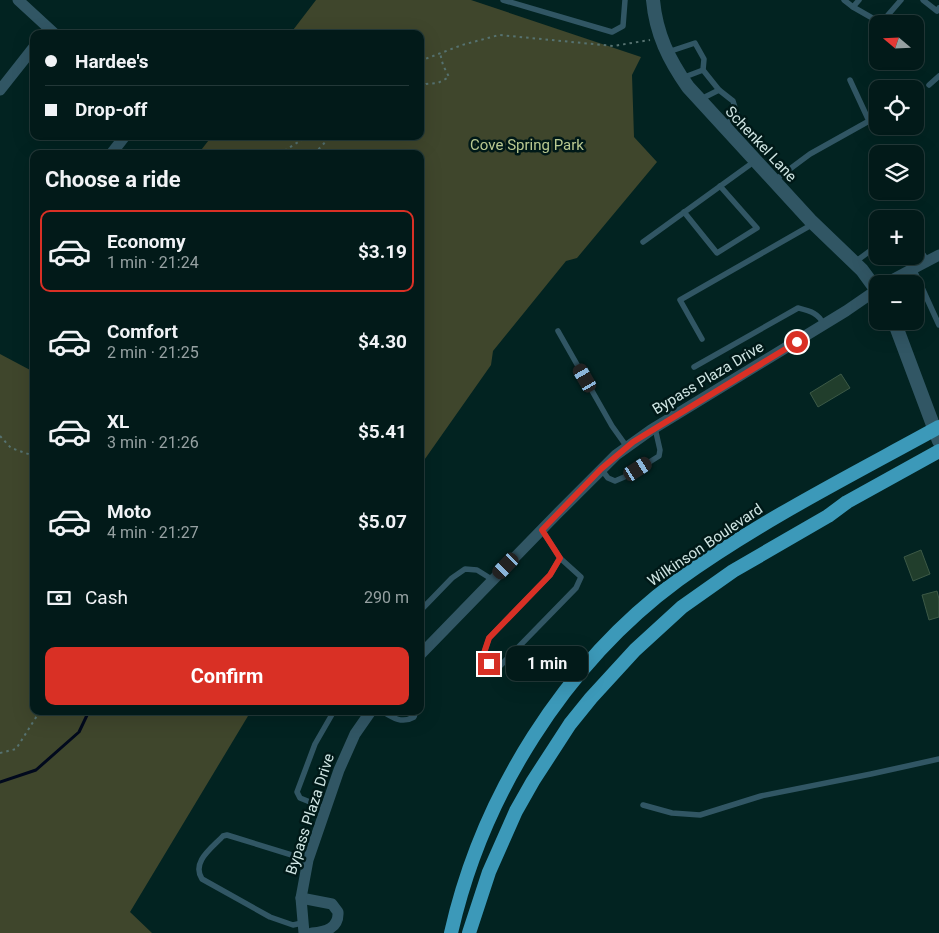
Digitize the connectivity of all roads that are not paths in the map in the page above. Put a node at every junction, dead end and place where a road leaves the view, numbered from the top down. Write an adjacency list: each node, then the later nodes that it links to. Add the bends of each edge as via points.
1 (18, 0): 11 (street)
2 (503, 0): 3 (lane, via 612,32 623,26)
3 (625, 0)
4 (653, 0): 12 (street, Schenkel Lane, via 660,39)
5 (844, 0): 9 (lane)
6 (859, 0): 9 (lane)
7 (901, 0): 9 (lane, via 881,23)
8 (923, 0): 10 (lane, via 936,10)
9 (853, 7)
10 (939, 8)
11 (48, 30)
12 (668, 52): 14 (lane, via 695,43 704,59); 16 (street, Schenkel Lane)
13 (30, 53): 19 (street)
14 (703, 70): 16 (lane); 20 (lane)
15 (939, 76): 18 (lane)
16 (681, 78): 21 (street, Schenkel Lane)
17 (850, 80): 26 (lane, via 870,121 810,154)
18 (929, 85)
19 (0, 90)
20 (719, 90): 21 (lane); 22 (lane, via 733,101 737,114)
21 (698, 100): 22 (street, Schenkel Lane)
22 (723, 128): 25 (street, Schenkel Lane)
23 (122, 140): 24 (street)
24 (114, 150)
25 (755, 161): 26 (street, Schenkel Lane); 27 (lane)
26 (773, 181): 29 (street, Schenkel Lane)
27 (720, 186): 28 (lane); 28 (lane, via 757,228 717,253)
28 (684, 212): 30 (lane)
29 (814, 224): 35 (street, Schenkel Lane); 44 (lane, via 680,300)
30 (643, 242)
31 (869, 251): 35 (lane)
32 (939, 255): 34 (street, Bypass Plaza Drive)
33 (924, 256): 34 (lane)
34 (927, 260): 36 (street, Bypass Plaza Drive)
35 (855, 262): 38 (street, Schenkel Lane)
36 (913, 268): 37 (street, Bypass Plaza Drive); 41 (lane)
37 (901, 275)
38 (869, 277)
39 (869, 295): 40 (street, Bypass Plaza Drive)
40 (824, 325): 45 (lane, via 812,312 798,308); 46 (street, Bypass Plaza Drive)
41 (939, 325)
42 (898, 330): 47 (street)
43 (558, 331): 48 (lane)
44 (702, 339)
45 (694, 367)
46 (655, 428): 48 (street, Bypass Plaza Drive); 50 (lane, via 659,456 615,481)
47 (938, 433): 67 (highway, Wilkinson Boulevard, via 789,509 732,544 676,582 624,626 554,707 513,770 480,838)
48 (627, 447): 50 (street, Bypass Plaza Drive)
49 (939, 451): 68 (highway, via 733,571 682,607 635,650 576,718 533,781 492,864)
50 (601, 469): 51 (street, Bypass Plaza Drive)
51 (542, 530): 52 (lane); 53 (street, Bypass Plaza Drive)
52 (560, 558): 52 (lane, via 550,575 489,638 483,656 489,664 499,667 576,588 581,577)
53 (493, 580): 54 (lane, via 477,570 464,568); 55 (street, Bypass Plaza Drive)
54 (424, 607)
55 (424, 652)
56 (332, 715): 62 (lane, via 315,744 297,792 300,798)
57 (369, 715): 62 (street, Bypass Plaza Drive, via 346,752)
58 (388, 715): 59 (lane, via 407,721)
59 (415, 715)
60 (939, 759): 61 (lane, via 761,796 700,815 672,813)
61 (642, 804)
62 (325, 808): 63 (street, Bypass Plaza Drive)
63 (308, 860): 64 (street, Bypass Plaza Drive); 65 (lane, via 227,835 198,863 202,879 270,917)
64 (301, 898): 65 (street, Bypass Plaza Drive); 66 (street, via 332,904 338,912 338,922 334,927)
65 (303, 928)
66 (312, 933)
67 (451, 933)
68 (468, 933)

